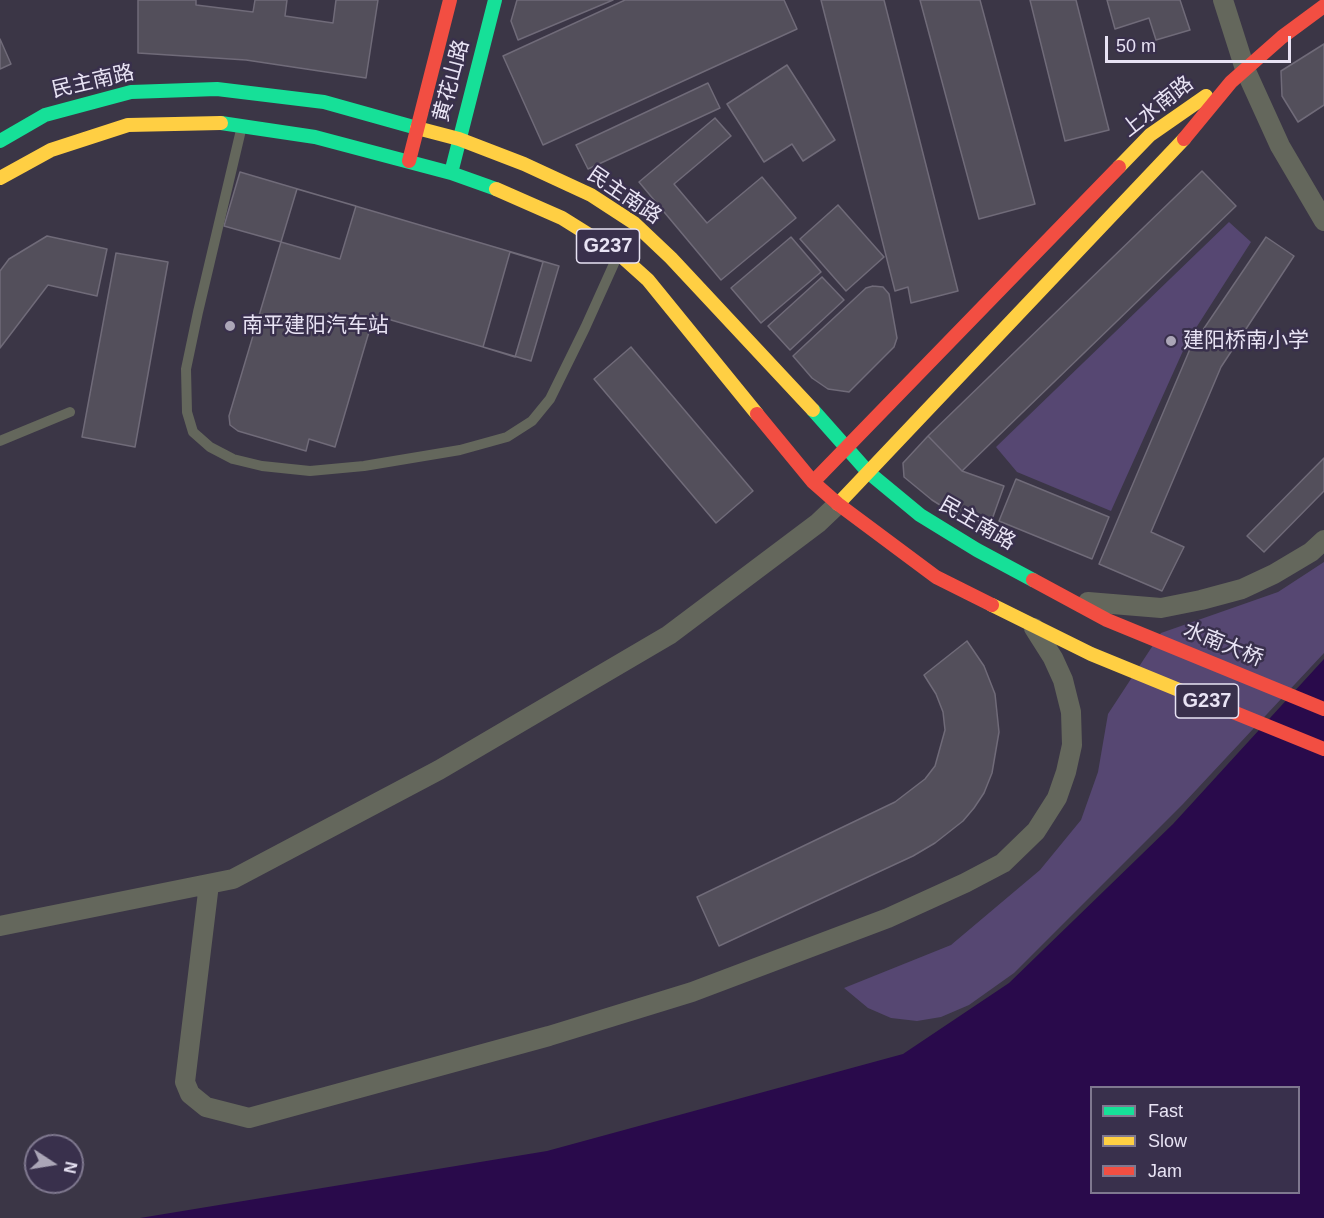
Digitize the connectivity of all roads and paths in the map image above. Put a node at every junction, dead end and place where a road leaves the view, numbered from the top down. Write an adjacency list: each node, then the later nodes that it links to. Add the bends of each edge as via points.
1 (450, 0): 7 (main road, 黄花山路)
2 (495, 0): 8 (main road, 黄花山路)
3 (1222, 0): 5 (street)
4 (1322, 7): 5 (main road)
5 (1245, 69): 13 (street, via 1280,146); 17 (main road, 上水南路, via 1150,135); 18 (main road, 上水南路, via 1171,155)
6 (242, 126): 10 (main road, G237, via 315,137); 12 (main road, G237, via 216,122 128,125 51,150); 14 (lane, via 186,369 187,412 193,432 232,459 310,471 460,450 507,437 532,421 550,399)
7 (418, 128): 8 (main road, 民主南路 / G237); 9 (main road, 民主南路 / G237, via 324,102 207,89 131,92 45,115); 10 (main road, 黄花山路)
8 (459, 139): 11 (main road, 黄花山路); 17 (main road, 民主南路 / G237, via 557,178 634,223)
9 (0, 141)
10 (410, 160): 11 (main road, G237)
11 (451, 173): 14 (main road, G237, via 562,218)
12 (0, 178)
13 (1324, 221)
14 (618, 254): 19 (main road, G237, via 648,280)
15 (70, 412): 16 (lane)
16 (0, 441)
17 (847, 447): 18 (main road, 民主南路 / G237); 19 (main road, 上水南路)
18 (868, 472): 20 (main road, 上水南路); 22 (main road, 民主南路 / G237, via 920,515)
19 (813, 482): 20 (main road, G237)
20 (838, 504): 24 (main road, G237, via 936,577); 27 (street, via 669,635 429,775 233,879)
21 (1324, 540): 22 (street, via 1274,574 1242,589 1201,600 1161,608)
22 (1068, 599): 23 (main road, 民主南路 / G237)
23 (1107, 620): 25 (main road, 水南大桥 / G237)
24 (1031, 624): 26 (main road, G237, via 1091,654); 27 (street, via 1063,680 1071,712 1072,745 1057,798 1036,831 1003,863 965,883 888,918 692,992 549,1036 249,1118 206,1107 190,1094 185,1082)
25 (1324, 709)
26 (1324, 749)
27 (209, 884): 28 (street)
28 (0, 926)

